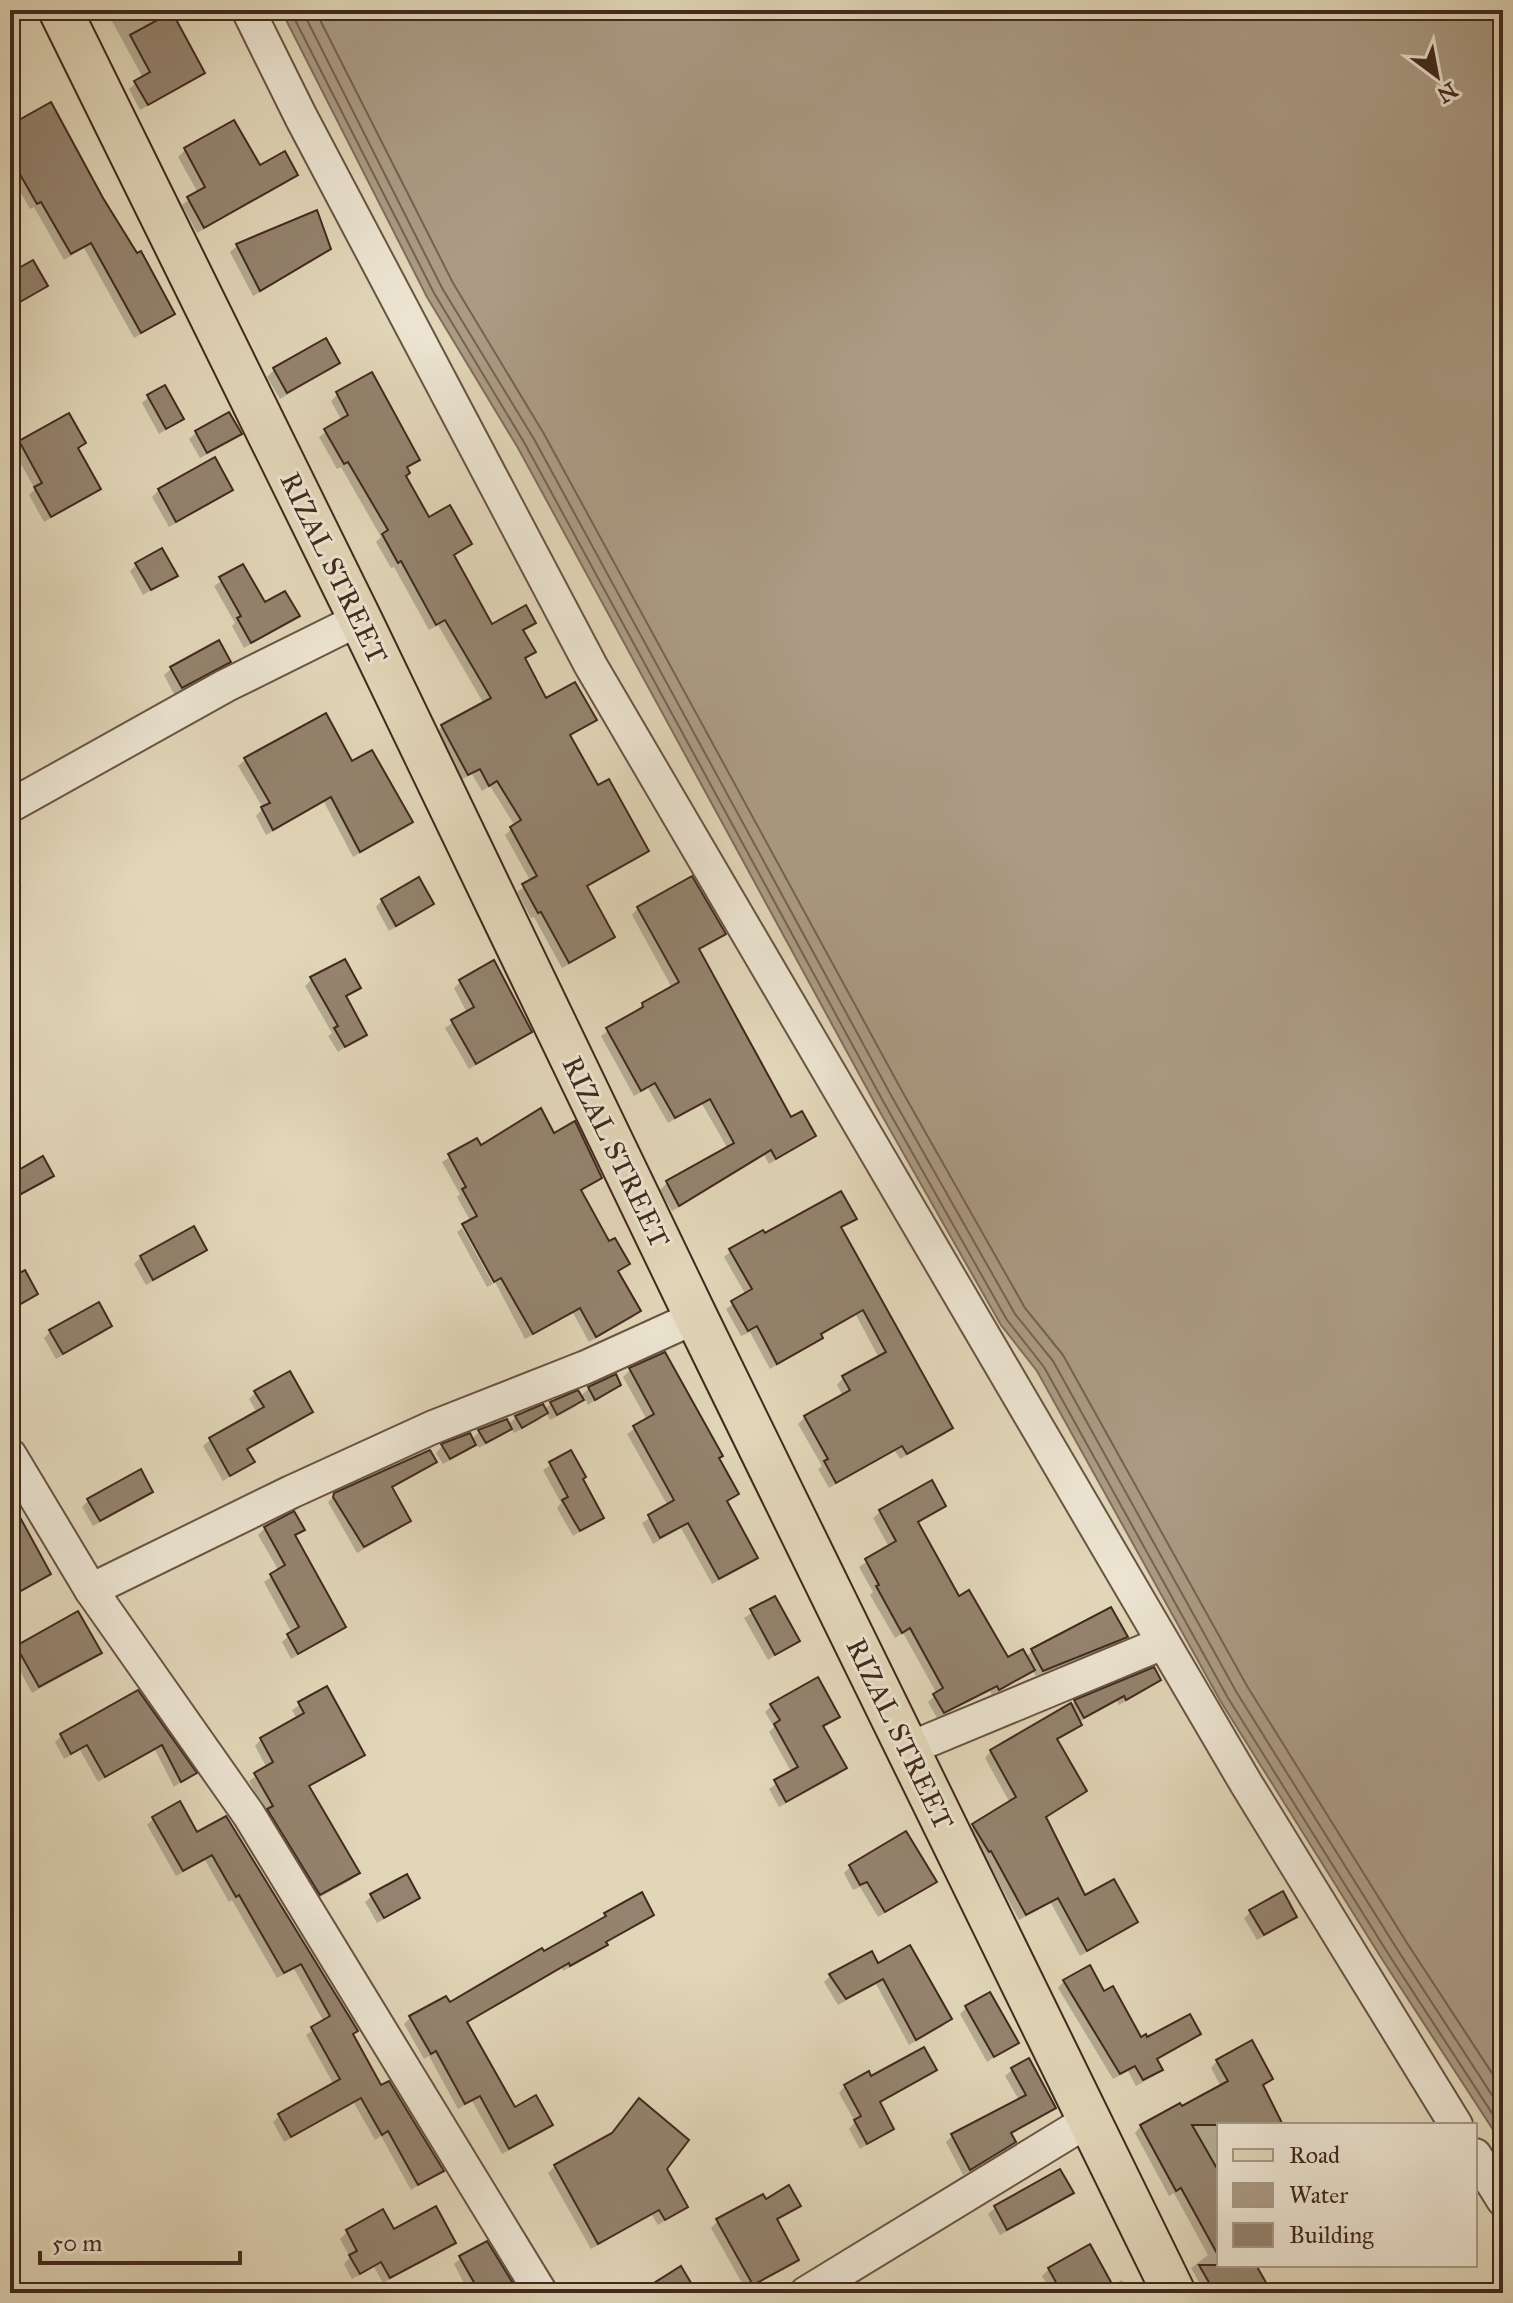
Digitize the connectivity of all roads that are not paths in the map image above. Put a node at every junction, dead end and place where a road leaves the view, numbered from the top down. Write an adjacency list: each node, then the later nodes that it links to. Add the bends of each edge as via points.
1 (60, 10): 3 (main road, RIZAL STREET)
2 (248, 10): 8 (street, via 591,666)
3 (360, 619): 4 (street, via 225,686); 5 (main road, RIZAL STREET)
4 (10, 806)
5 (696, 1317): 7 (street, via 431,1428); 9 (main road, RIZAL STREET)
6 (10, 1455): 7 (street)
7 (91, 1590): 14 (street, via 249,1815)
8 (1163, 1643): 9 (street); 11 (street)
9 (908, 1749): 10 (main road, RIZAL STREET)
10 (1089, 2120): 15 (street); 16 (main road, RIZAL STREET)
11 (1455, 2123)
12 (1477, 2158): 13 (street)
13 (1503, 2200)
14 (541, 2293)
15 (806, 2293)
16 (1174, 2293)

